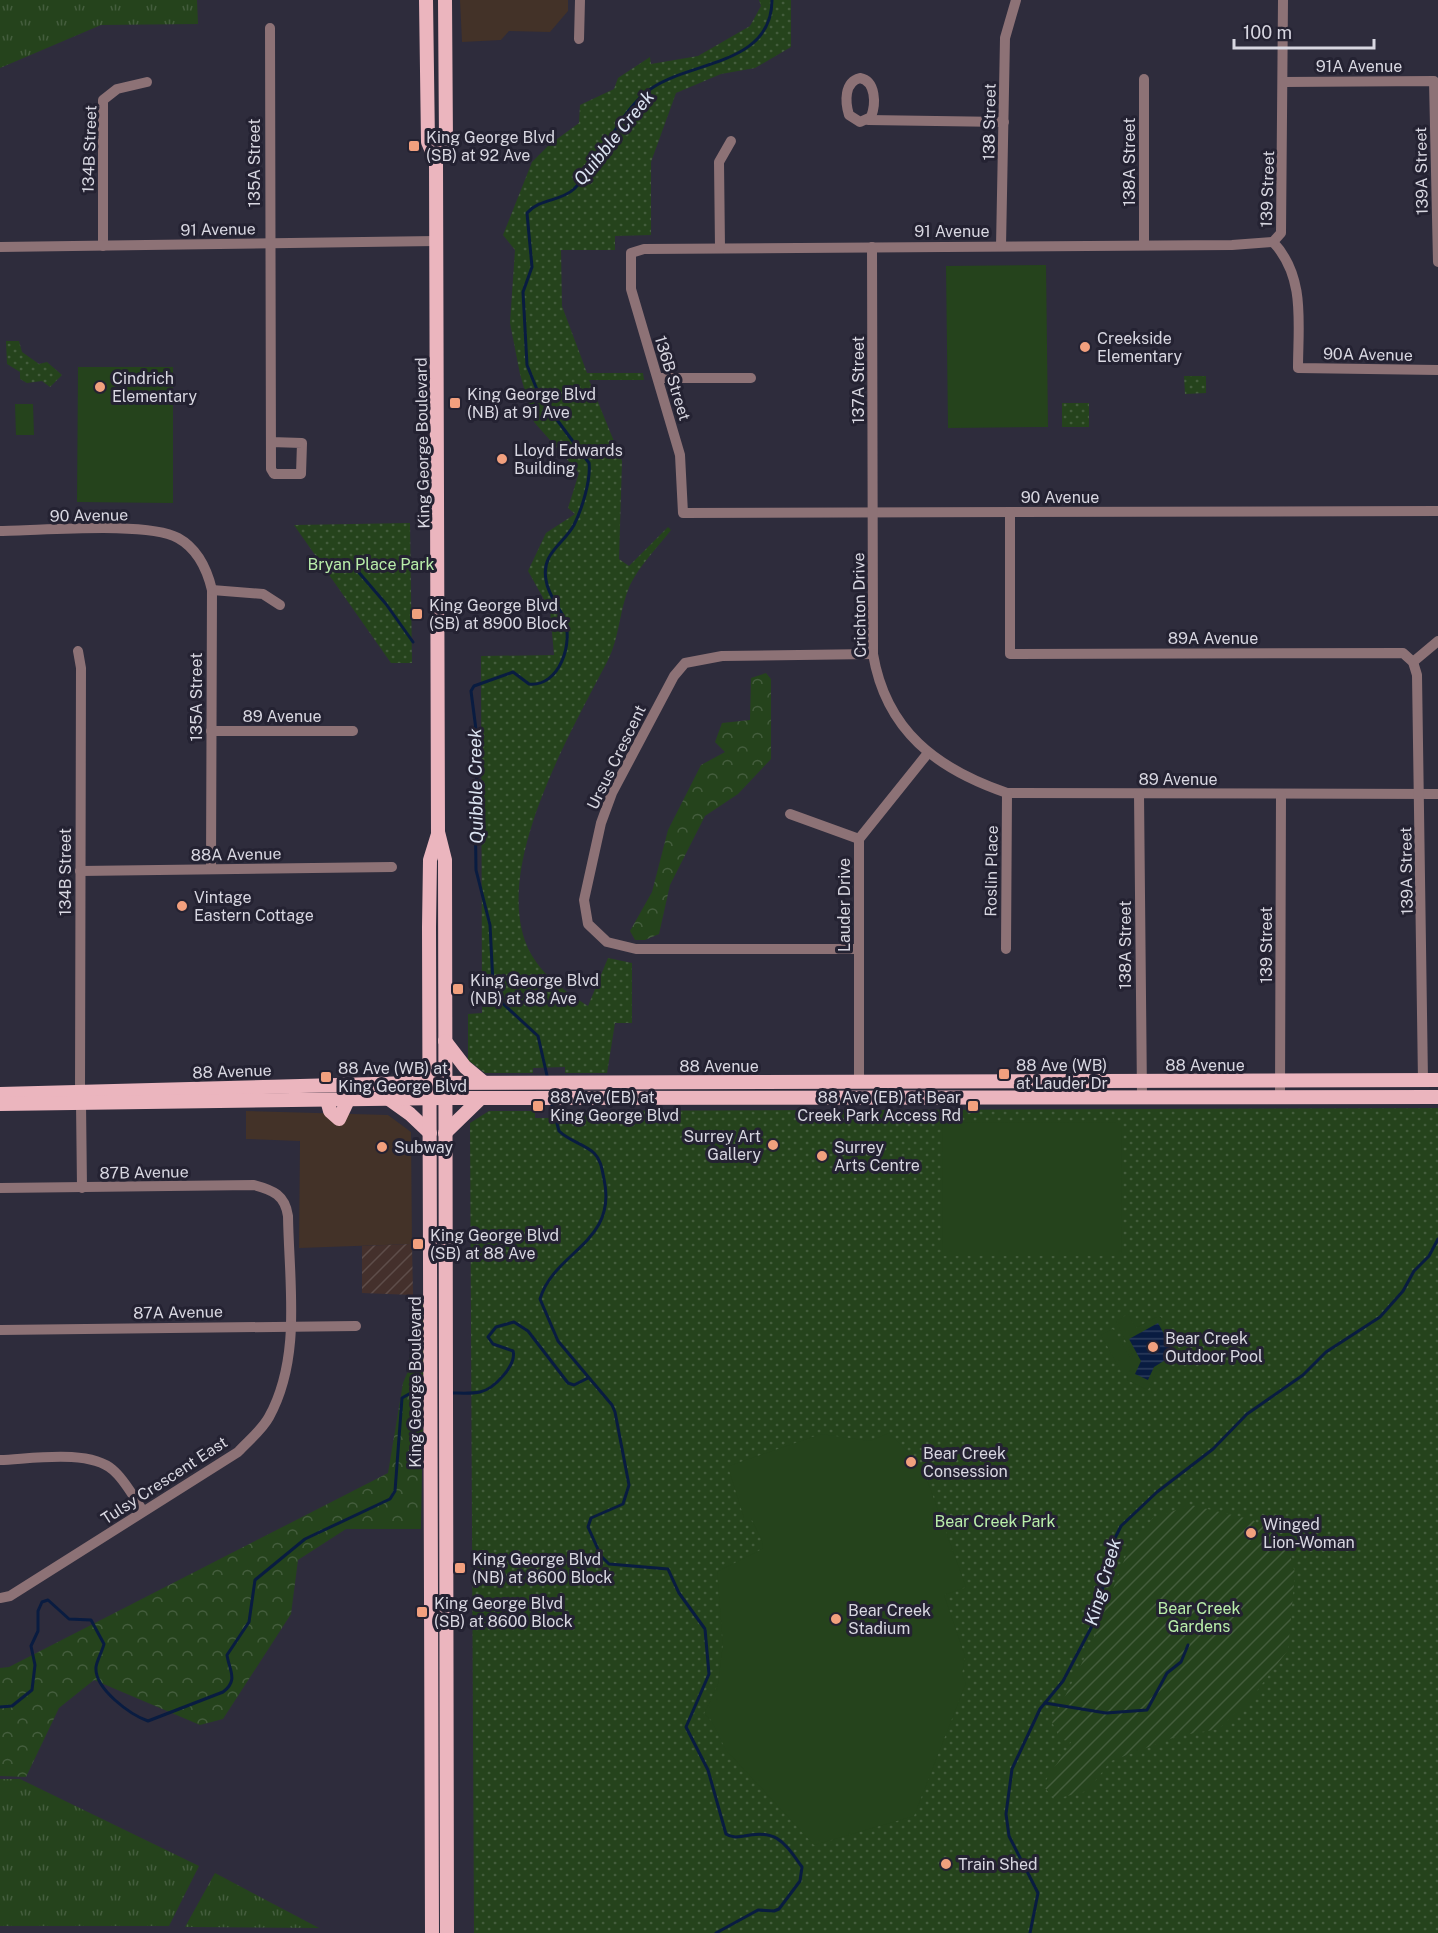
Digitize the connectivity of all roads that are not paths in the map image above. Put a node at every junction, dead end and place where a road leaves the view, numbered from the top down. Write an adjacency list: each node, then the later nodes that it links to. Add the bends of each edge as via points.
1 (426, 0): 15 (main road, King George Boulevard, via 428,142)
2 (445, 0): 15 (main road, King George Boulevard, via 446,142)
3 (580, 0): 7 (street)
4 (1016, 0): 13 (street, 138 Street, via 1005,38)
5 (1283, 0): 11 (street, 139 Street)
6 (270, 28): 18 (street, 135A Street)
7 (579, 39)
8 (1144, 79): 19 (street, 138A Street)
9 (1434, 81): 11 (street, 91A Avenue); 26 (street, 139A Street)
10 (147, 82): 20 (street, 134B Street, via 117,89 103,100)
11 (1284, 82): 17 (street, 139 Street, via 1281,233)
12 (868, 120): 13 (street)
13 (1004, 122): 21 (street, 138 Street)
14 (731, 141): 24 (street, via 719,162)
15 (436, 161): 16 (main road, King George Boulevard)
16 (436, 241): 18 (street, 91 Avenue); 53 (main road, King George Boulevard)
17 (1273, 242): 19 (street, 91 Avenue); 27 (street, 139 Street, via 1296,279)
18 (269, 243): 20 (street, 91 Avenue); 31 (street, 135A Street)
19 (1144, 245): 21 (street, 91 Avenue)
20 (103, 246): 23 (street, 91 Avenue)
21 (1001, 246): 22 (street, 91 Avenue)
22 (872, 247): 24 (street, 91 Avenue); 35 (street, 137A Street)
23 (0, 248)
24 (720, 248): 25 (street, 91 Avenue, via 644,249)
25 (631, 253): 29 (street, 136B Street, via 631,289)
26 (1438, 262)
27 (1298, 368): 28 (street, 90A Avenue)
28 (1438, 370)
29 (658, 378): 30 (street); 34 (street, 136B Street, via 680,455)
30 (751, 378)
31 (271, 442)
32 (1438, 511): 33 (street, 90 Avenue)
33 (1010, 512): 35 (street, 90 Avenue); 43 (street, 89A Avenue, via 1010,654 1402,653)
34 (683, 513): 35 (street, 90 Avenue)
35 (874, 513): 42 (street, Crichton Drive)
36 (0, 531): 37 (street, 90 Avenue, via 146,529)
37 (177, 538): 38 (street, 135A Street, via 200,558)
38 (212, 590): 39 (street, via 263,594); 44 (street, 135A Street)
39 (280, 605)
40 (1438, 641): 43 (street)
41 (78, 651): 57 (street, 134B Street)
42 (873, 654): 46 (street, Crichton Drive, via 892,709); 58 (street, Ursus Crescent, via 722,656 685,663 674,676 612,793 601,823 584,900 588,924 594,930 607,942 636,949)
43 (1413, 662): 50 (street, 139A Street, via 1417,675)
44 (211, 731): 45 (street, 89 Avenue); 56 (street, 135A Street)
45 (352, 731)
46 (928, 753): 47 (street, 89 Avenue, via 949,769); 54 (street, Lauder Drive)
47 (1007, 793): 48 (street, 89 Avenue); 59 (street, Roslin Place)
48 (1139, 794): 49 (street, 89 Avenue); 63 (street, 138A Street)
49 (1281, 794): 50 (street, 89 Avenue); 64 (street, 139 Street)
50 (1420, 794): 51 (street, 89 Avenue); 61 (street, 139A Street)
51 (1438, 794)
52 (790, 814): 54 (street)
53 (438, 831): 60 (main road, King George Boulevard, via 445,860); 67 (main road, King George Boulevard, via 430,860)
54 (859, 839): 58 (street, Lauder Drive)
55 (392, 867): 56 (street, 88A Avenue)
56 (211, 869): 57 (street, 88A Avenue)
57 (80, 871): 74 (street, 134B Street)
58 (859, 949): 66 (street, Lauder Drive)
59 (1006, 949)
60 (445, 1041): 65 (main road, via 465,1067); 68 (main road, King George Boulevard)
61 (1423, 1080): 62 (main road, 88 Avenue); 64 (main road, 88 Avenue)
62 (1438, 1080)
63 (1142, 1081): 64 (main road, 88 Avenue); 66 (main road, 88 Avenue); 70 (street, 138A Street)
64 (1281, 1081): 71 (street, 139 Street)
65 (483, 1082): 66 (main road, 88 Avenue); 68 (main road, 88 Avenue)
66 (859, 1082): 72 (main road)
67 (430, 1083): 68 (main road, 88 Avenue); 74 (main road, 88 Avenue); 75 (main road, King George Boulevard)
68 (445, 1083): 76 (main road, King George Boulevard)
69 (0, 1094): 74 (main road, 88 Avenue)
70 (1142, 1096): 71 (main road, 88 Avenue); 72 (main road, 88 Avenue)
71 (1280, 1096): 73 (main road, 88 Avenue)
72 (844, 1097): 77 (main road, 88 Avenue)
73 (1438, 1097)
74 (81, 1098): 78 (main road, 88 Avenue, via 327,1100 330,1111 339,1119 348,1100); 79 (main road, 88 Avenue); 83 (street, 134B Street)
75 (430, 1098): 76 (main road, 88 Avenue); 78 (main road, 88 Avenue); 80 (main road, King George Boulevard)
76 (445, 1098): 77 (main road, 88 Avenue); 81 (main road, King George Boulevard)
77 (482, 1098): 81 (main road)
78 (389, 1099): 80 (main road)
79 (0, 1104)
80 (430, 1133): 88 (main road, King George Boulevard)
81 (445, 1133): 88 (main road, King George Boulevard)
82 (0, 1188): 83 (street, 87B Avenue)
83 (82, 1188): 84 (street, 87B Avenue, via 254,1185 270,1189)
84 (283, 1200): 85 (street, Tulsy Crescent East, via 288,1216)
85 (290, 1326): 86 (street, 87A Avenue); 87 (street, 87A Avenue); 91 (street, Tulsy Crescent East, via 284,1386 267,1420 238,1452)
86 (356, 1326)
87 (0, 1330)
88 (438, 1369): 89 (main road, King George Boulevard)
89 (438, 1420): 93 (main road, King George Boulevard); 94 (main road, King George Boulevard)
90 (0, 1460): 91 (street, via 102,1461 116,1471)
91 (143, 1511): 92 (street, Tulsy Crescent East, via 10,1596)
92 (0, 1598)
93 (432, 1933)
94 (447, 1933)

